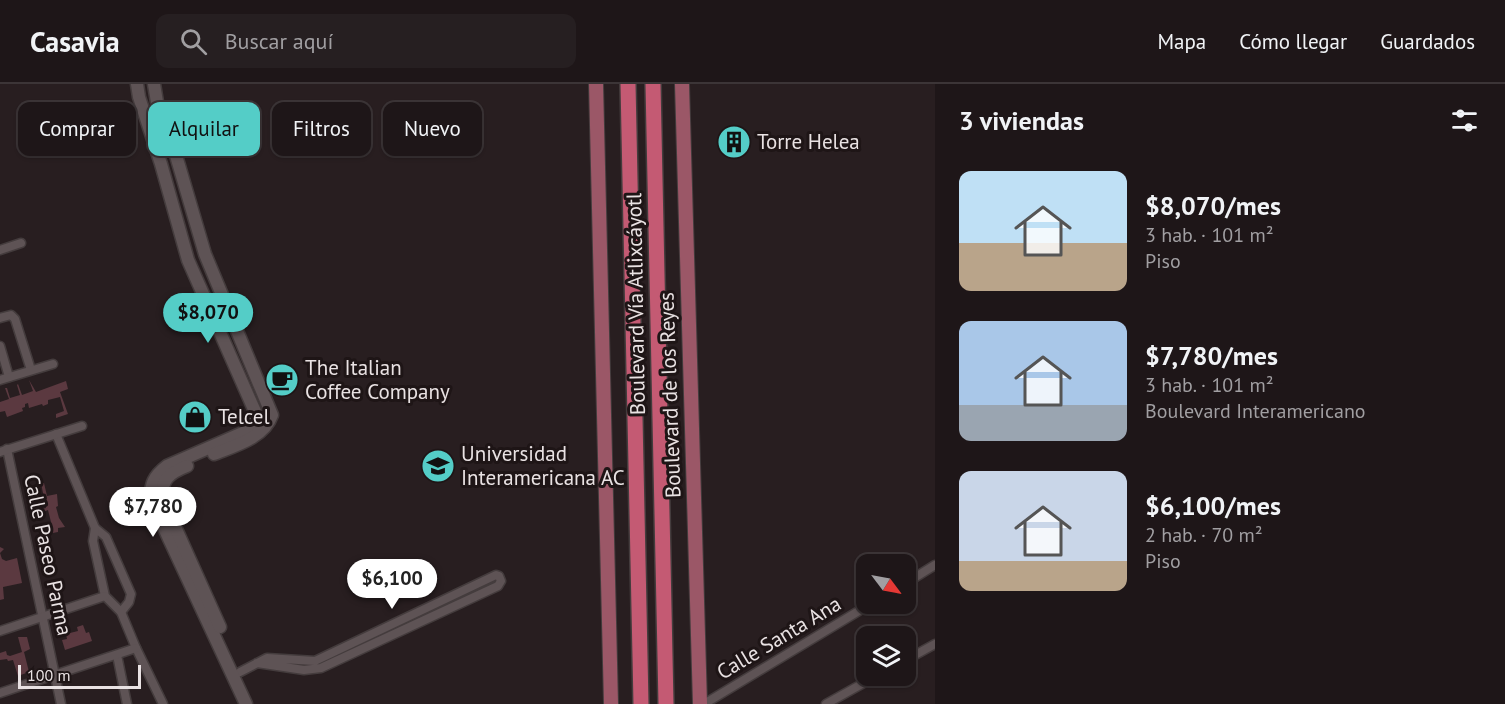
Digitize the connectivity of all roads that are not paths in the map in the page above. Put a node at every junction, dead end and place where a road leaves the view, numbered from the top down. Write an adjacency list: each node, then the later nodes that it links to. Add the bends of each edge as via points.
1 (137, 84): 40 (main road, via 188,260 258,416 245,432 167,466 156,475 150,490)
2 (154, 84): 33 (main road, via 205,254 271,410 271,419 262,430 248,440 175,471 168,476 161,492)
3 (596, 84): 42 (main road)
4 (628, 84): 19 (highway, Boulevard Vía Atlixcáyotl)
5 (652, 84): 18 (highway, Boulevard Vía Atlixcáyotl)
6 (682, 84): 45 (main road, Boulevard de los Reyes)
7 (21, 243): 8 (street)
8 (0, 250)
9 (0, 318): 12 (street, via 11,315 15,319)
10 (0, 346): 13 (street)
11 (52, 364): 12 (street)
12 (31, 370): 13 (street)
13 (9, 377): 14 (street)
14 (0, 380)
15 (82, 426): 16 (street)
16 (56, 434): 17 (street); 20 (street)
17 (4, 451): 26 (street, Calle Paseo Parma)
18 (661, 461): 19 (highway); 44 (highway, Boulevard Vía Atlixcáyotl)
19 (636, 464): 43 (highway, Boulevard Vía Atlixcáyotl)
20 (95, 528): 23 (street, via 93,541); 24 (street, via 106,537 131,594)
21 (935, 565): 22 (street)
22 (916, 577)
23 (105, 596): 24 (street); 26 (street)
24 (121, 612): 30 (street)
25 (856, 613): 45 (street, Calle Santa Ana)
26 (42, 617): 28 (street); 34 (street, Calle Paseo Parma)
27 (408, 622): 27 (street, via 498,586 499,576 496,575); 33 (street, via 314,666 267,658)
28 (0, 631)
29 (935, 644): 31 (street)
30 (136, 648): 32 (street); 39 (street)
31 (916, 654)
32 (117, 655): 34 (street); 38 (street)
33 (240, 672): 41 (main road)
34 (55, 675): 36 (street); 37 (street, Calle Paseo Parma)
35 (858, 686): 46 (street)
36 (0, 693)
37 (61, 704)
38 (127, 704)
39 (163, 704)
40 (246, 704)
41 (255, 704)
42 (611, 704)
43 (641, 704)
44 (666, 704)
45 (702, 704)
46 (826, 704)

